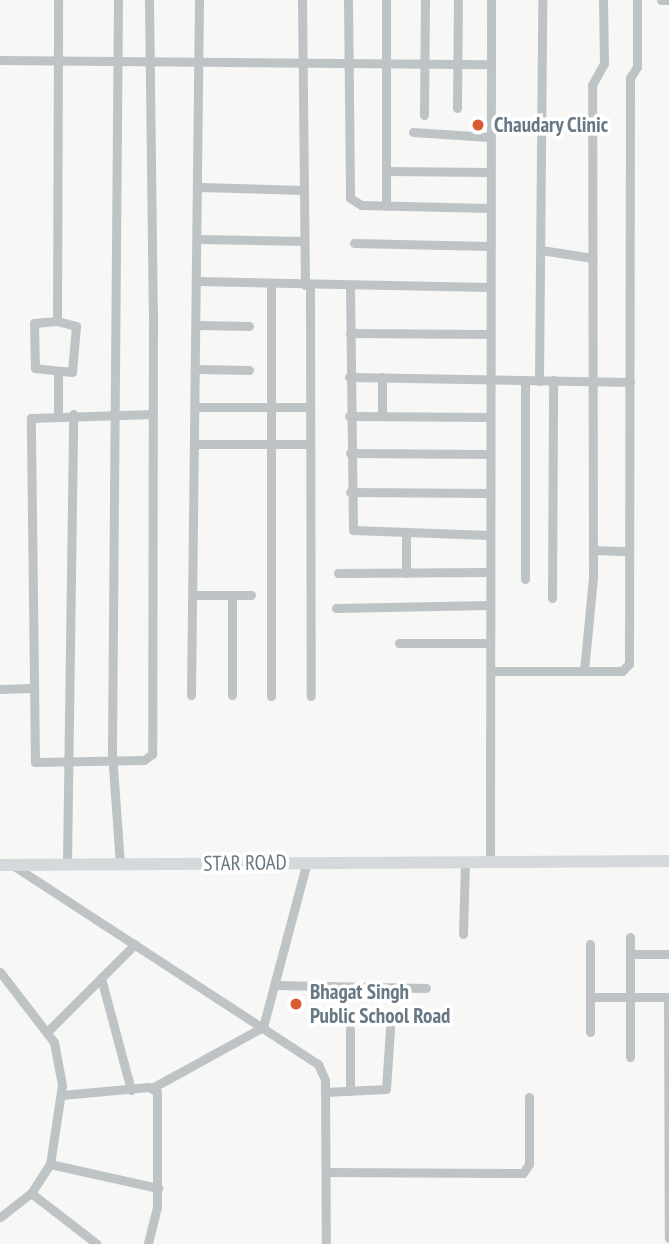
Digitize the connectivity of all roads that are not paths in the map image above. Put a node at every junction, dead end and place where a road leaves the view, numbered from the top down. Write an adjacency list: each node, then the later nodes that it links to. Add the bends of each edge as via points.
1 (58, 0): 18 (street)
2 (118, 0): 16 (street)
3 (149, 0): 19 (street)
4 (199, 0): 20 (street)
5 (302, 0): 21 (street)
6 (348, 0): 22 (street)
7 (386, 0): 23 (street)
8 (425, 0): 24 (street)
9 (458, 0): 25 (street)
10 (491, 0): 26 (street)
11 (542, 0): 41 (street)
12 (603, 0): 42 (street, via 604,63 592,85)
13 (637, 0): 63 (street, via 636,67 630,78)
14 (661, 0): 15 (street)
15 (669, 1)
16 (116, 59): 18 (street); 19 (street); 69 (street)
17 (0, 60): 18 (street)
18 (58, 60): 48 (street)
19 (149, 60): 20 (street); 70 (street)
20 (199, 60): 21 (street); 33 (street)
21 (301, 62): 22 (street); 34 (street)
22 (347, 62): 23 (street); 35 (street, via 350,198)
23 (385, 62): 24 (street); 31 (street)
24 (425, 62): 25 (street); 28 (street)
25 (458, 63): 26 (street); 27 (street)
26 (490, 64): 30 (street)
27 (457, 108)
28 (424, 115)
29 (413, 132): 30 (street)
30 (489, 137): 32 (street)
31 (386, 171): 32 (street); 35 (street)
32 (489, 172): 36 (street)
33 (198, 187): 34 (street); 37 (street)
34 (303, 190): 38 (street)
35 (386, 206): 36 (street)
36 (489, 208): 40 (street)
37 (198, 239): 38 (street); 43 (street)
38 (304, 241): 45 (street)
39 (354, 243): 40 (street)
40 (489, 246): 47 (street)
41 (541, 250): 42 (street); 61 (street)
42 (592, 258): 62 (street)
43 (199, 281): 44 (street); 49 (street)
44 (271, 284): 45 (street); 65 (street)
45 (308, 285): 46 (street); 66 (street)
46 (350, 285): 47 (street); 51 (street)
47 (489, 287): 52 (street)
48 (57, 321): 55 (street, via 76,326 75,371); 55 (street, via 34,323 34,365)
49 (199, 325): 50 (street); 53 (street)
50 (249, 326)
51 (350, 333): 52 (street); 56 (street)
52 (490, 334): 58 (street)
53 (198, 369): 54 (street); 64 (street)
54 (249, 370)
55 (58, 372): 67 (street)
56 (349, 377): 57 (street); 71 (street)
57 (382, 377): 58 (street); 72 (street)
58 (489, 380): 59 (street); 73 (street)
59 (525, 380): 61 (street); 88 (street)
60 (553, 380): 61 (street); 62 (street); 92 (street)
61 (539, 381)
62 (593, 381): 63 (street); 83 (street)
63 (630, 382): 84 (street)
64 (198, 407): 65 (street); 74 (street)
65 (271, 407): 66 (street); 75 (street)
66 (310, 407): 76 (street)
67 (58, 414): 68 (street); 99 (street, via 31,418)
68 (73, 414): 69 (street); 105 (street)
69 (116, 414): 70 (street); 106 (street)
70 (153, 414): 106 (street, via 152,754)
71 (349, 416): 72 (street); 77 (street)
72 (382, 416): 73 (street)
73 (489, 417): 78 (street)
74 (197, 444): 75 (street); 89 (street)
75 (271, 444): 76 (street); 103 (street)
76 (310, 444): 104 (street)
77 (350, 453): 78 (street); 79 (street)
78 (489, 454): 80 (street)
79 (350, 492): 80 (street); 81 (street, via 353,530)
80 (489, 493): 82 (street)
81 (406, 533): 82 (street); 87 (street)
82 (489, 535): 85 (street)
83 (593, 550): 84 (street); 98 (street)
84 (628, 551): 98 (street, via 627,669)
85 (489, 572): 87 (street); 93 (street)
86 (338, 573): 87 (street)
87 (406, 573)
88 (525, 579)
89 (193, 595): 90 (street); 101 (street)
90 (232, 595): 91 (street); 102 (street)
91 (251, 595)
92 (552, 598)
93 (489, 605): 94 (street); 96 (street)
94 (336, 607)
95 (398, 642): 96 (street)
96 (490, 643): 97 (street)
97 (491, 671): 98 (street); 110 (street)
98 (584, 671)
99 (31, 688): 100 (street); 105 (street, via 32,761)
100 (0, 689)
101 (191, 695)
102 (232, 695)
103 (271, 696)
104 (310, 696)
105 (69, 762): 106 (street); 111 (street)
106 (115, 762): 112 (street)
107 (669, 861): 110 (street, STAR ROAD)
108 (307, 862): 109 (street, STAR ROAD); 112 (street, STAR ROAD); 122 (street)
109 (465, 862): 110 (street, STAR ROAD); 114 (street)
110 (490, 862)
111 (67, 863): 112 (street, STAR ROAD); 113 (street, STAR ROAD)
112 (120, 864)
113 (6, 865): 116 (street)
114 (463, 934)
115 (630, 937): 118 (street)
116 (135, 944): 121 (street); 127 (street)
117 (590, 944): 124 (street)
118 (630, 954): 119 (street); 125 (street)
119 (669, 954)
120 (0, 972): 130 (street)
121 (101, 978): 130 (street); 136 (street)
122 (274, 985): 123 (street); 127 (street)
123 (426, 988)
124 (590, 997): 125 (street); 131 (street)
125 (630, 997): 126 (street); 133 (street)
126 (669, 997): 132 (street)
127 (263, 1027): 135 (street); 138 (street, via 318,1064)
128 (390, 1028): 137 (street, via 386,1089)
129 (350, 1029): 137 (street)
130 (47, 1032): 139 (street, via 61,1062)
131 (590, 1032)
132 (669, 1037): 134 (street)
133 (630, 1057)
134 (668, 1076): 146 (street)
135 (152, 1088): 136 (street); 143 (street, via 158,1095)
136 (131, 1090): 139 (street)
137 (350, 1091): 138 (street)
138 (326, 1092): 142 (street)
139 (62, 1095): 141 (street)
140 (529, 1097): 142 (street, via 529,1164 523,1173)
141 (50, 1164): 143 (street); 144 (street)
142 (326, 1172): 149 (street)
143 (158, 1188): 148 (street)
144 (32, 1193): 145 (street); 147 (street)
145 (0, 1217)
146 (669, 1238)
147 (97, 1244)
148 (148, 1244)
149 (326, 1244)

